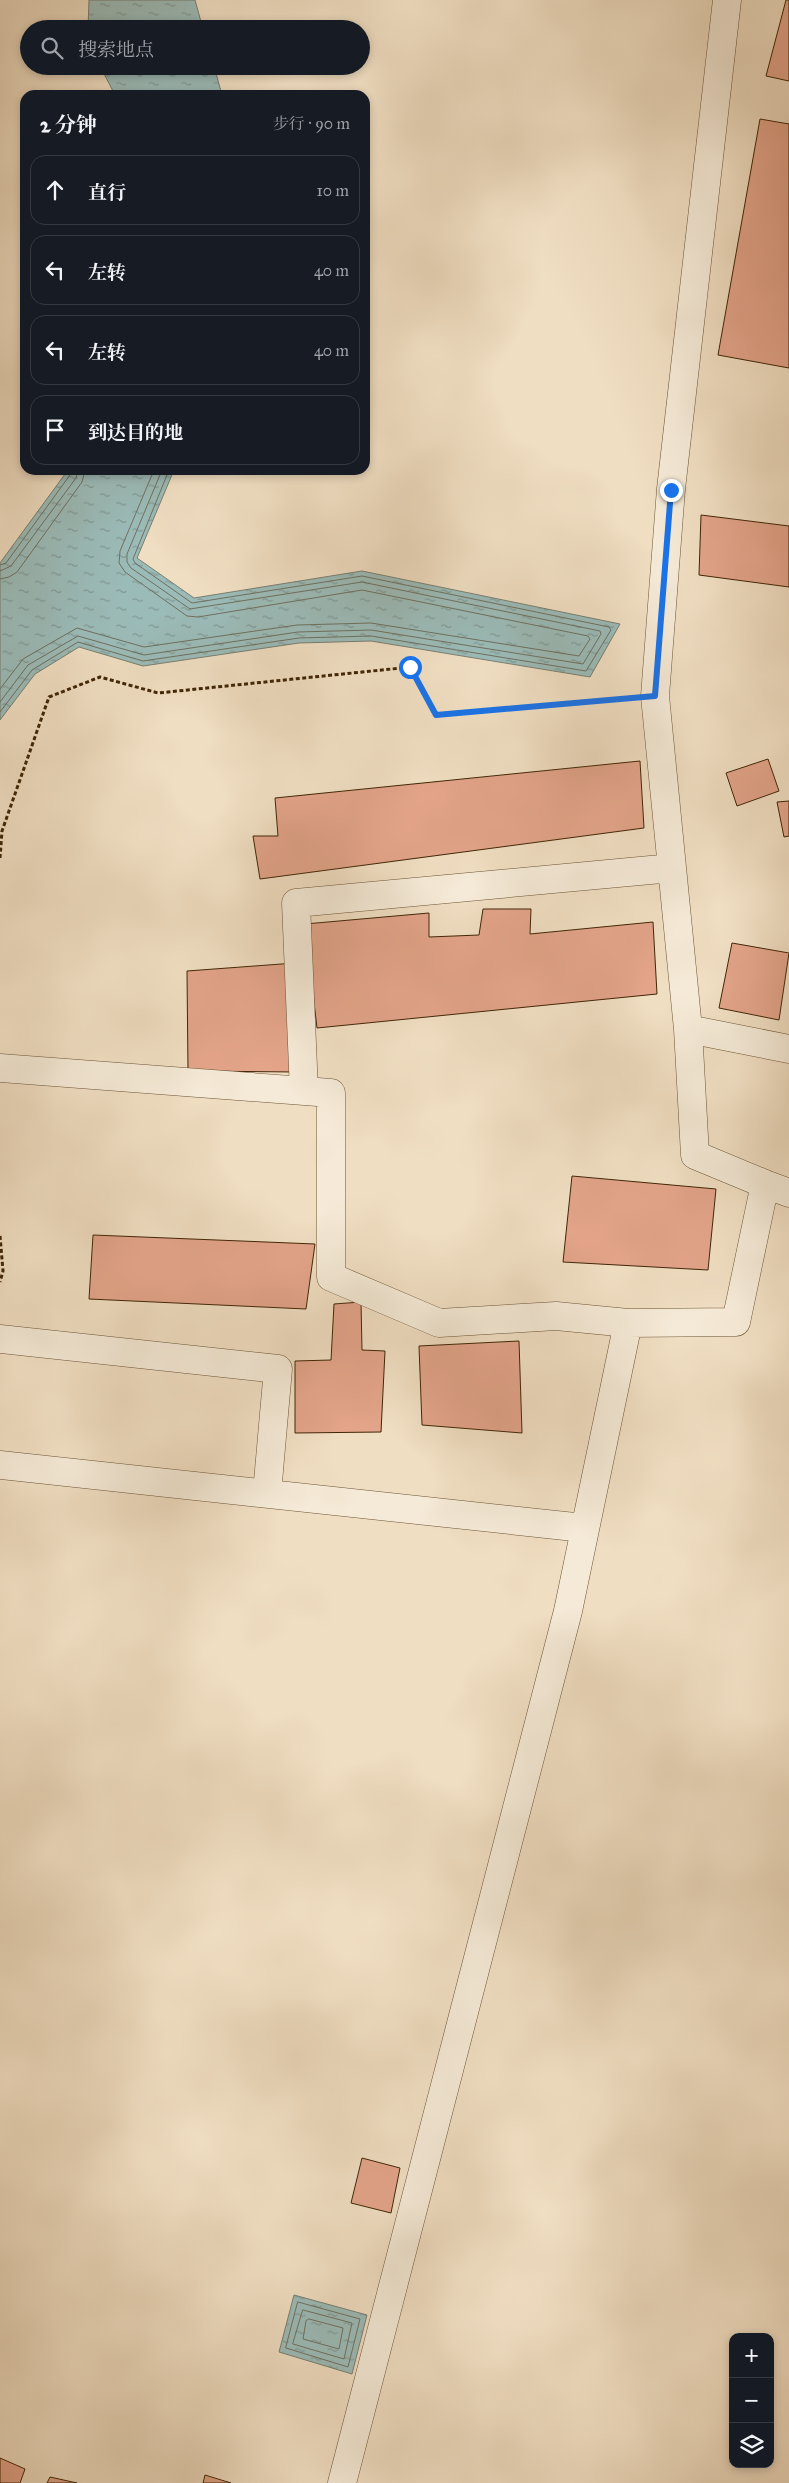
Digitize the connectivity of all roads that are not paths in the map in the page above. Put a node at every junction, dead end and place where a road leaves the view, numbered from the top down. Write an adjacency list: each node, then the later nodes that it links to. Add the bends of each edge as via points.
1 (727, 0): 2 (street, via 671,490 655,696)
2 (672, 868): 3 (street); 6 (street, via 296,903)
3 (688, 1029): 4 (street); 7 (street, via 695,1155)
4 (789, 1049)
5 (0, 1068): 6 (street)
6 (304, 1091): 8 (street, via 331,1093 331,1277 439,1323 556,1316)
7 (777, 1189): 8 (street, via 736,1322)
8 (628, 1323): 12 (street)
9 (0, 1339): 11 (street, via 278,1368)
10 (0, 1465): 11 (street)
11 (267, 1494): 12 (street)
12 (584, 1528): 13 (street, via 568,1611)
13 (342, 2483)

